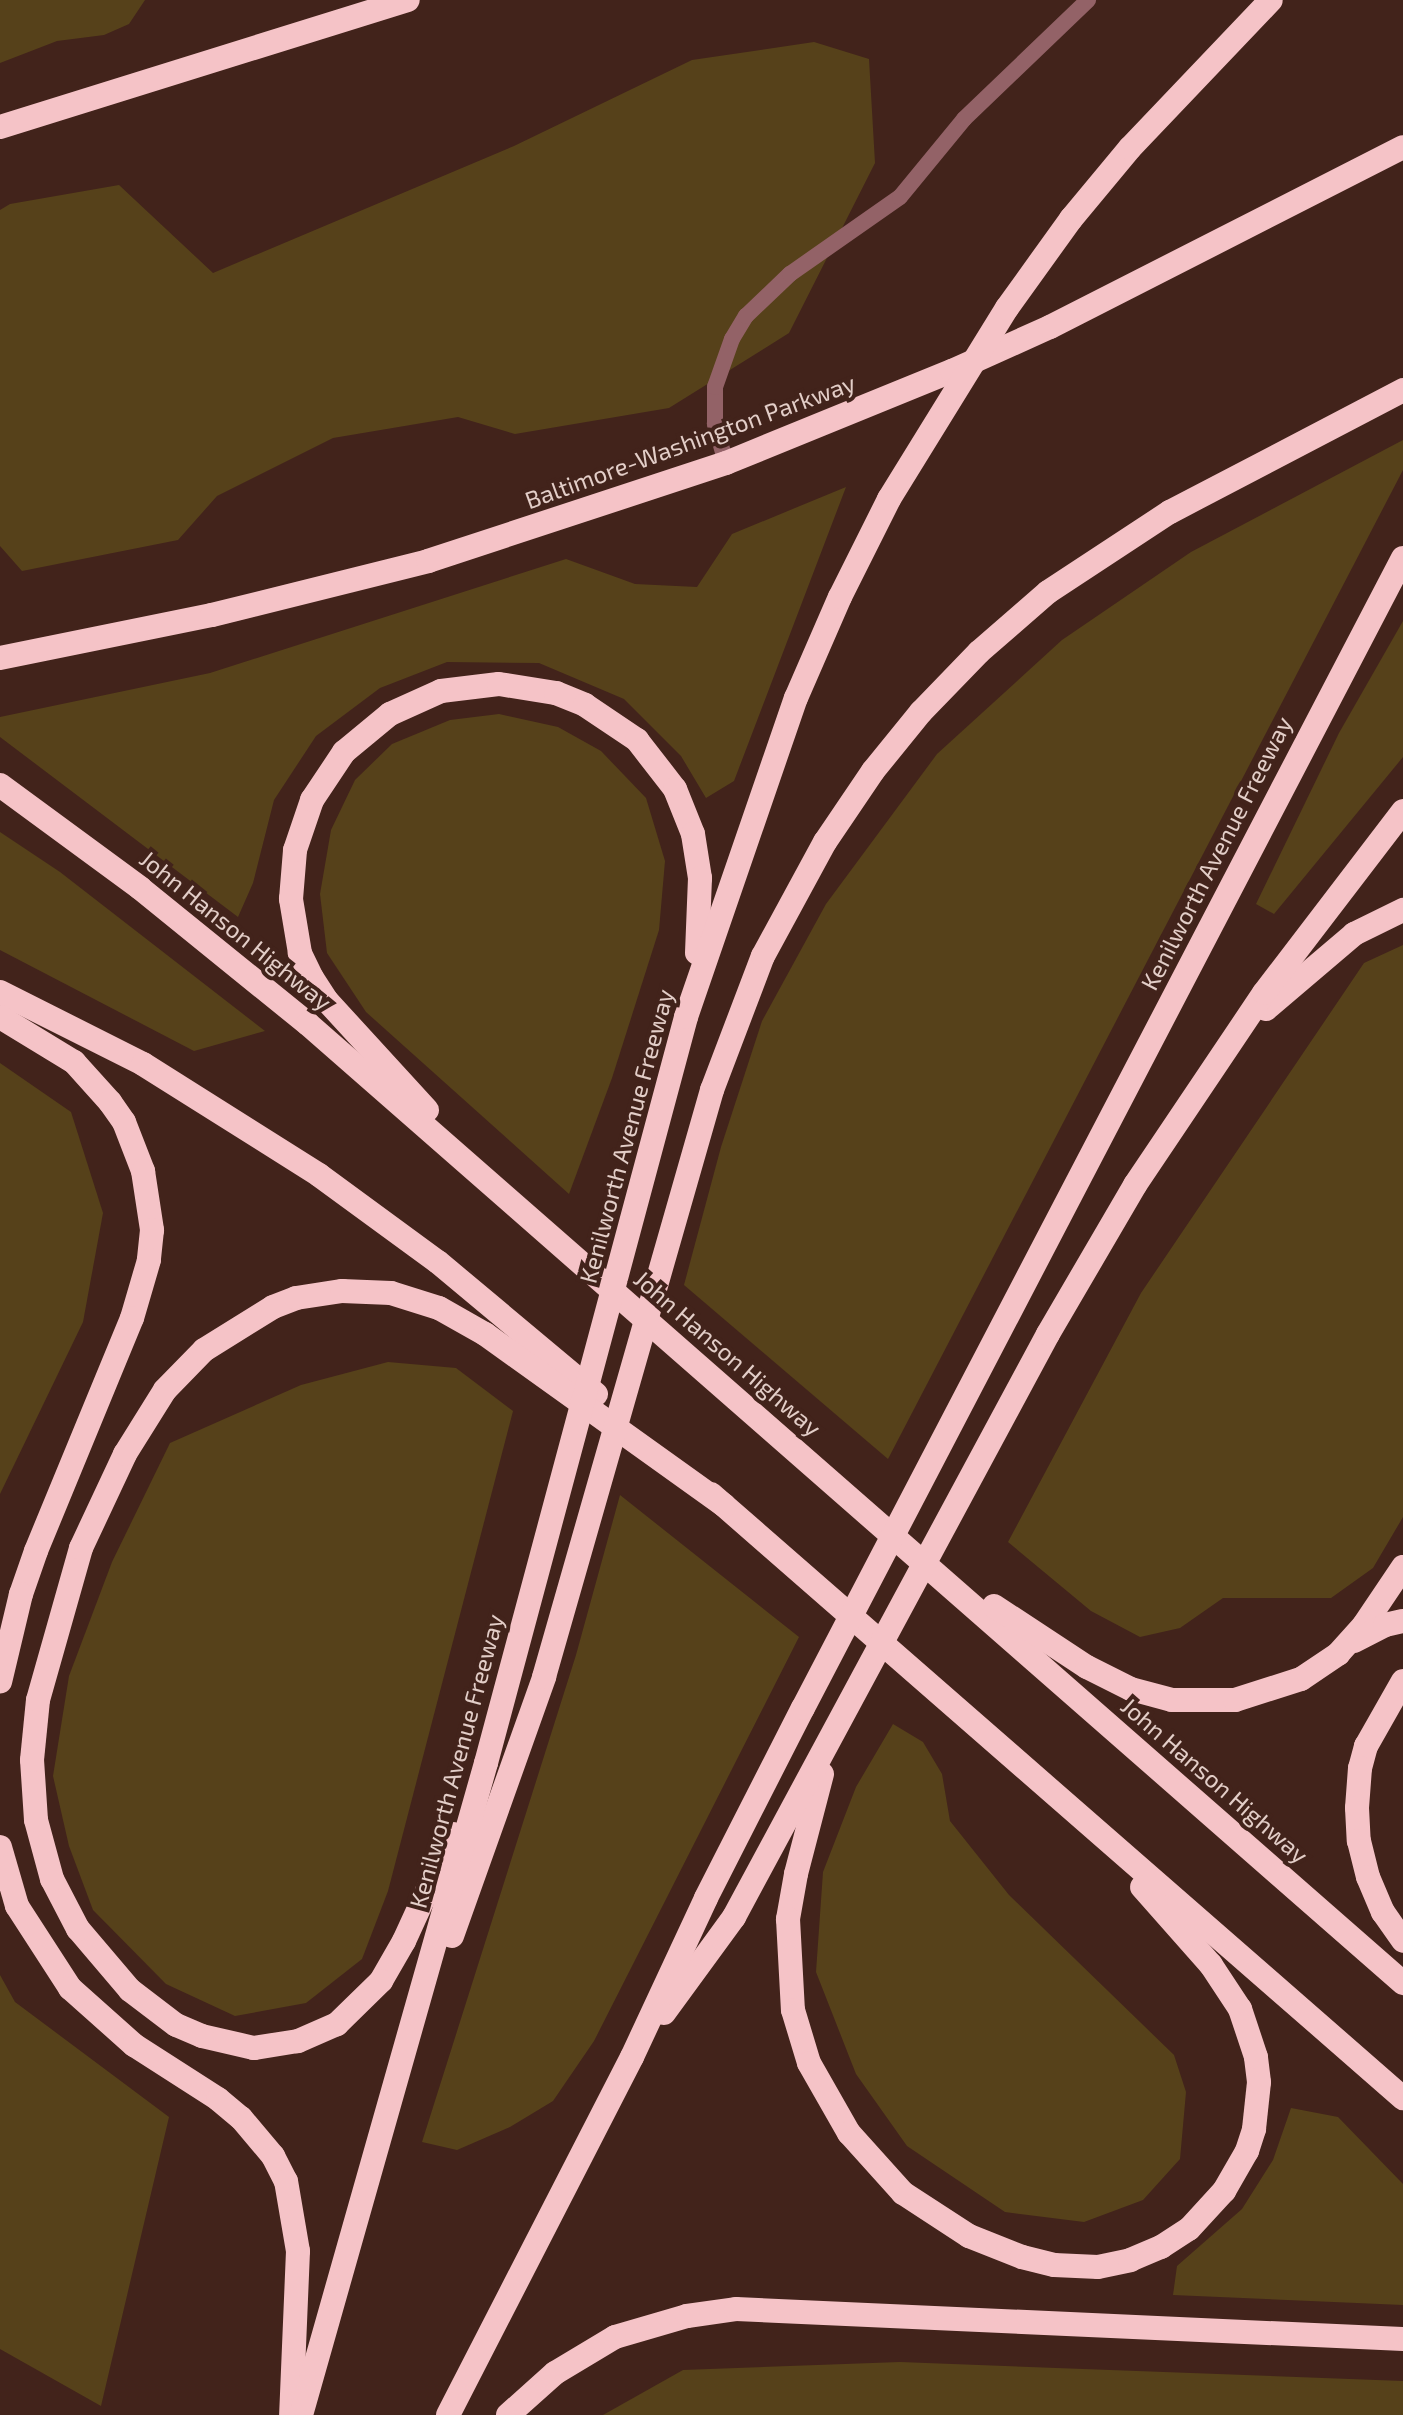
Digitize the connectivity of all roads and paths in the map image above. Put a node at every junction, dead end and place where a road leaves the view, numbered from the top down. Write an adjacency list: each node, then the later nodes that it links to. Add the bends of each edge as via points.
1 (408, 0): 4 (highway)
2 (1088, 0): 7 (lane, via 964,119 900,197 790,274 746,316 715,387 715,424)
3 (1271, 0): 15 (highway, Kenilworth Avenue Freeway, via 1104,180 992,330 889,499 840,597 776,749)
4 (0, 127)
5 (1403, 147): 7 (highway, Baltimore-Washington Parkway, via 1050,327)
6 (1403, 390): 33 (highway, via 1194,498 1085,564 1013,620 921,712 873,771 803,879 763,956 712,1090 544,1677)
7 (726, 463): 9 (highway, Baltimore-Washington Parkway, via 428,561 212,615)
8 (1403, 558): 31 (highway, Kenilworth Avenue Freeway, via 803,1708)
9 (0, 658)
10 (0, 785): 17 (highway, John Hanson Highway, via 268,991)
11 (1403, 811): 16 (highway)
12 (1403, 910): 16 (highway, via 1347,939)
13 (0, 992): 18 (highway, via 199,1097 381,1218)
14 (0, 1017): 24 (highway, via 74,1062 110,1102 124,1122 143,1171 152,1230 132,1318 36,1551)
15 (686, 1017): 17 (highway, via 700,924 693,834 658,763 612,720 556,693 469,685 441,691 390,714 344,752 312,800 295,850 291,899 300,953 327,1001); 26 (highway, Kenilworth Avenue Freeway)
16 (1231, 1040): 25 (highway, via 1105,1234)
17 (510, 1200): 19 (highway, John Hanson Highway)
18 (724, 1505): 26 (highway, via 485,1334 414,1299 367,1290 296,1298 250,1318 183,1371 137,1432 81,1548 38,1700 32,1760 42,1849 66,1906 93,1950 154,2011 202,2036 254,2048 317,2035 367,1997 393,1962); 27 (highway)
19 (914, 1553): 22 (highway, via 1087,1667 1151,1696 1235,1700 1301,1679); 30 (highway, John Hanson Highway)
20 (1403, 1567): 22 (highway)
21 (1403, 1621): 22 (highway, via 1370,1632)
22 (1338, 1654)
23 (1403, 1681): 29 (highway, via 1366,1746 1357,1808 1359,1841 1372,1886)
24 (0, 1682)
25 (833, 1736): 27 (highway, via 788,1919 793,2010 813,2072 862,2150 919,2206 1005,2251 1083,2268 1146,2255 1176,2239 1209,2210 1247,2151 1259,2082 1250,2032 1228,1989); 31 (highway, via 734,1917)
26 (486, 1763): 33 (highway, Kenilworth Avenue Freeway)
27 (1077, 1814): 32 (highway)
28 (0, 1847): 35 (highway, via 17,1906 70,1988 134,2045 229,2108 273,2156 286,2181 298,2251)
29 (1403, 1941)
30 (1403, 1983)
31 (632, 2057): 37 (highway, Kenilworth Avenue Freeway)
32 (1403, 2098)
33 (379, 2141): 36 (highway, Kenilworth Avenue Freeway)
34 (1403, 2339): 38 (highway, via 736,2309 687,2316 615,2337 555,2373)
35 (291, 2415)
36 (301, 2415)
37 (448, 2415)
38 (508, 2415)

